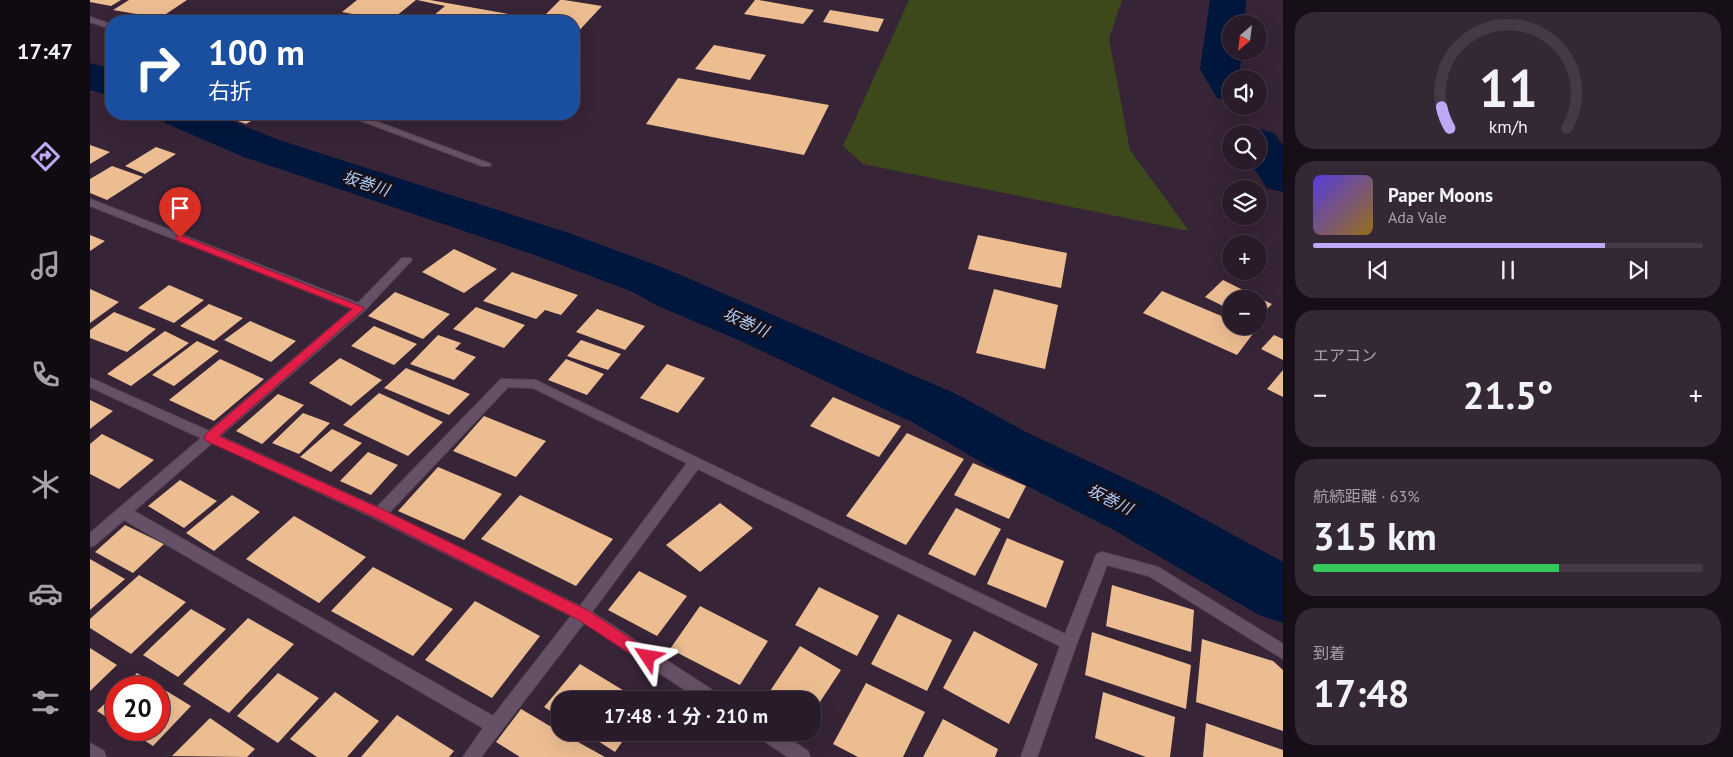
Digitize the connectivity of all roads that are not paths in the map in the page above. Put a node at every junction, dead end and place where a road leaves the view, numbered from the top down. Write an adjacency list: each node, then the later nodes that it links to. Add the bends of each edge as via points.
1 (90, 19): 2 (lane)
2 (105, 25)
3 (365, 120): 4 (lane)
4 (486, 164)
5 (90, 202): 7 (lane)
6 (406, 260): 7 (lane)
7 (360, 308): 9 (lane)
8 (90, 382): 9 (lane)
9 (210, 438): 11 (lane); 12 (lane)
10 (696, 461): 12 (lane, via 535,384 505,382); 14 (lane); 15 (lane)
11 (123, 512): 13 (lane); 18 (lane)
12 (379, 514): 14 (lane)
13 (90, 541)
14 (582, 614): 17 (lane); 18 (lane)
15 (1069, 643): 16 (lane, via 1102,558 1153,570); 24 (lane)
16 (1283, 652)
17 (700, 691)
18 (495, 726): 22 (lane)
19 (778, 741): 23 (lane)
20 (90, 751): 21 (lane)
21 (98, 757)
22 (471, 757)
23 (802, 757)
24 (1029, 757)

